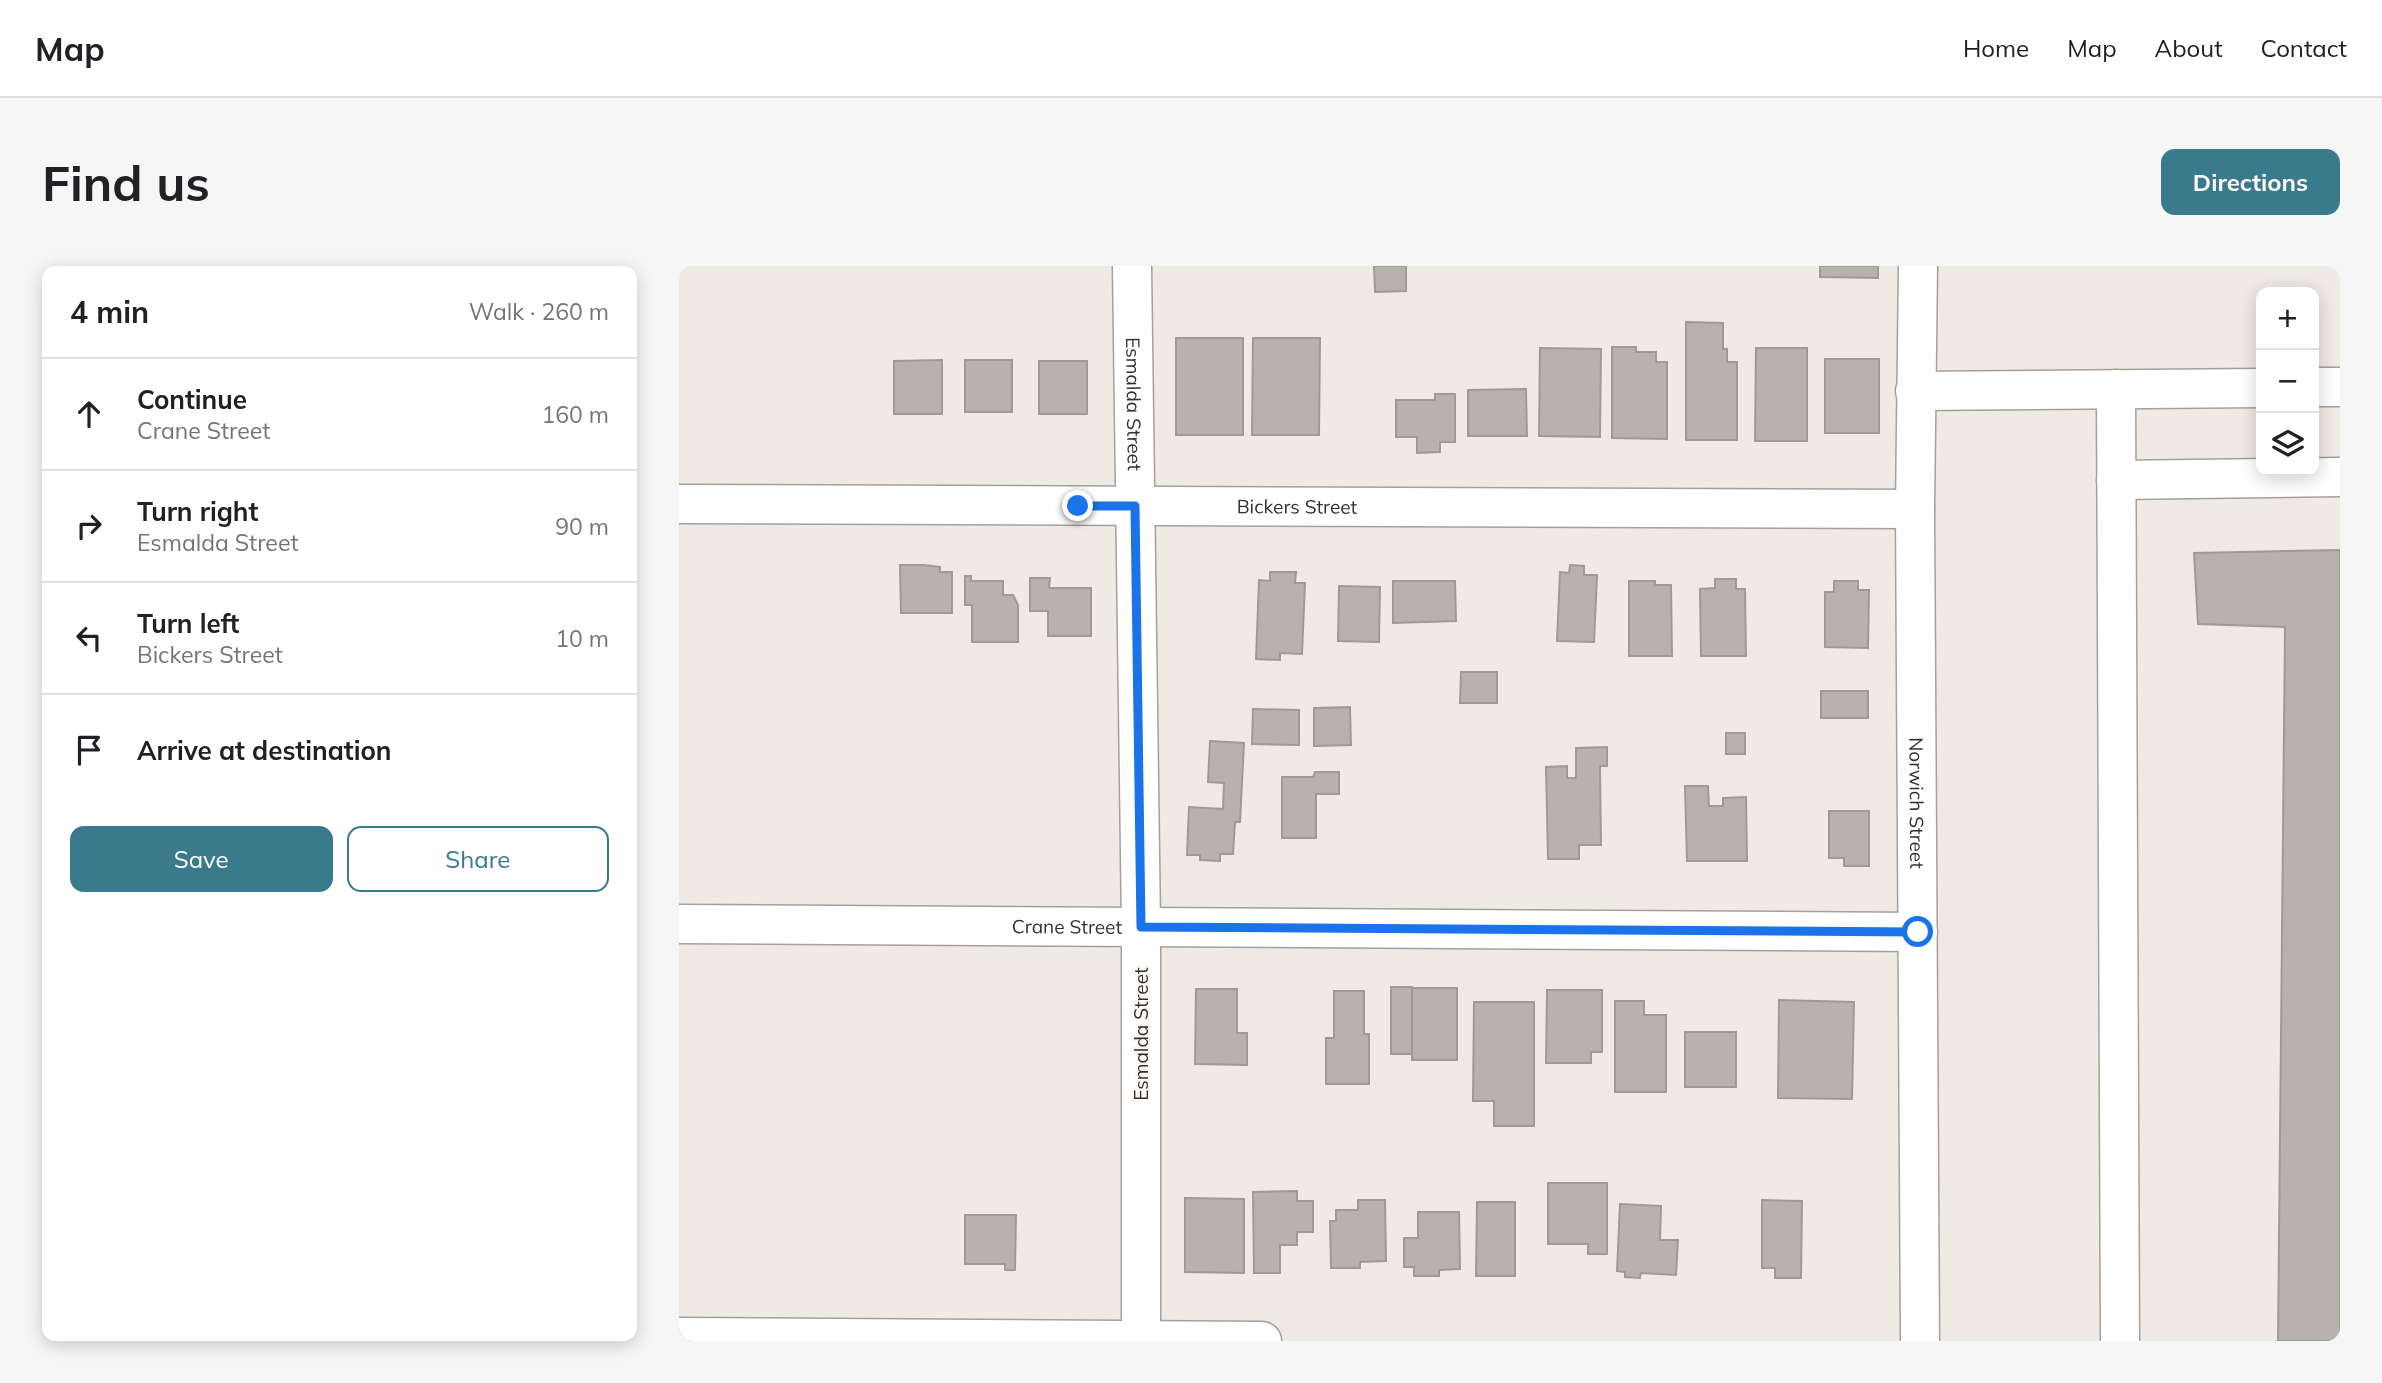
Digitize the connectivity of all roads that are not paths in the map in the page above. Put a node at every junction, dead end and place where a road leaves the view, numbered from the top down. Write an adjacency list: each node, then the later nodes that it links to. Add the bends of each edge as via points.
1 (1132, 266): 11 (street, Esmalda Street)
2 (1918, 266): 7 (street, Norwich Street)
3 (2319, 387): 4 (street)
4 (2340, 387)
5 (2256, 388): 6 (street)
6 (2116, 389): 7 (street); 9 (street)
7 (1916, 391): 12 (street, Norwich Street)
8 (2340, 477): 9 (street)
9 (2116, 480): 20 (street)
10 (679, 503): 11 (street, Bickers Street)
11 (1135, 506): 12 (street, Bickers Street); 14 (street, Esmalda Street)
12 (1915, 509): 15 (street, Norwich Street)
13 (679, 925): 14 (street, Crane Street)
14 (1141, 927): 15 (street, Crane Street); 17 (street, Esmalda Street)
15 (1918, 932): 19 (street, Norwich Street)
16 (679, 1338): 17 (street)
17 (1141, 1340): 18 (street)
18 (1262, 1341)
19 (1920, 1341)
20 (2120, 1341)

